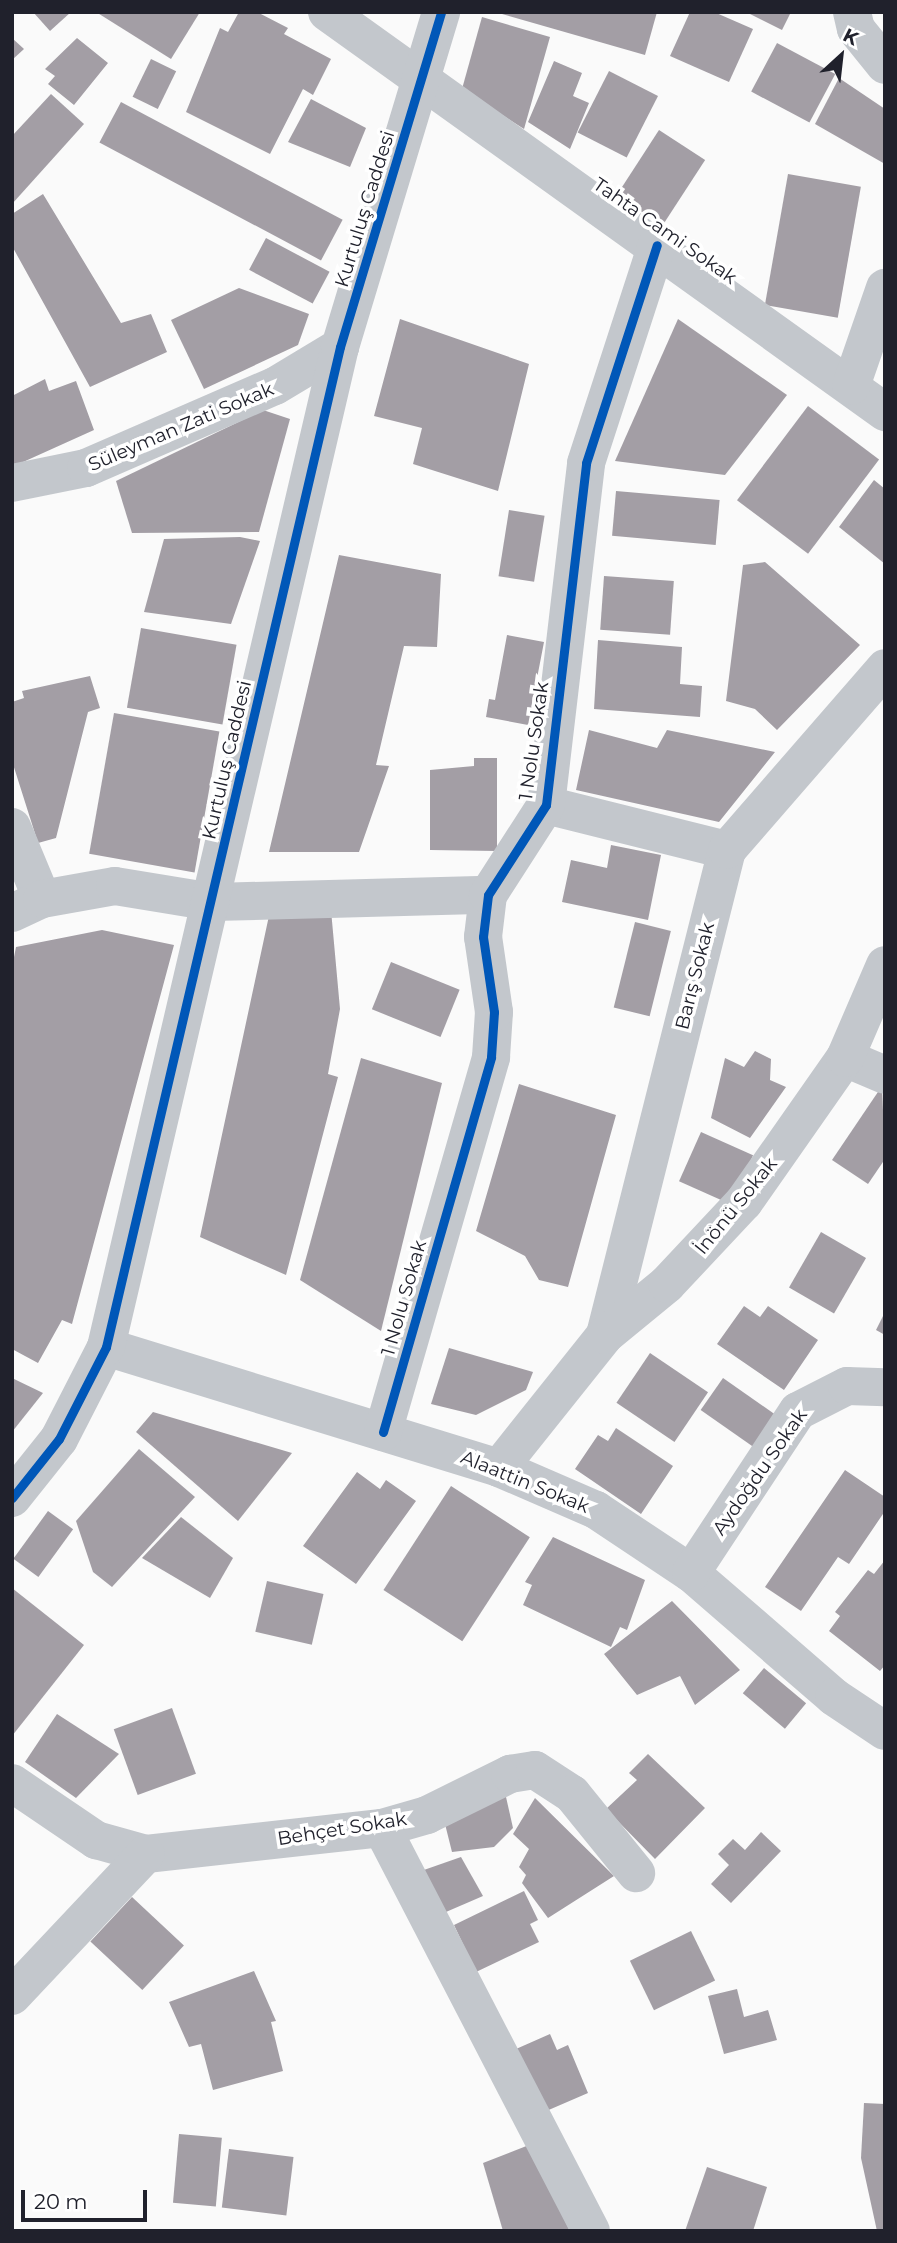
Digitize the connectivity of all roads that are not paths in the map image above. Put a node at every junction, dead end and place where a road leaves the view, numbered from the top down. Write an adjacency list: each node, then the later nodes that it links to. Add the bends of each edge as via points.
1 (327, 12): 5 (street, Tahta Cami Sokak)
2 (442, 12): 5 (street, Kurtuluş Caddesi)
3 (852, 12): 4 (street, via 867,48)
4 (885, 65)
5 (422, 83): 6 (street, Tahta Cami Sokak); 8 (street, Kurtuluş Caddesi)
6 (657, 245): 9 (street, Tahta Cami Sokak); 13 (street, 1 Nolu Sokak, via 586,463)
7 (885, 288): 9 (street)
8 (340, 347): 11 (street, Süleyman Zati Sokak, via 275,387 86,468); 17 (street, Kurtuluş Caddesi)
9 (851, 386): 10 (street, Tahta Cami Sokak)
10 (885, 412)
11 (12, 483)
12 (885, 668): 15 (street, Barış Sokak)
13 (546, 805): 15 (street); 16 (street, 1 Nolu Sokak)
14 (12, 827): 18 (street)
15 (727, 850): 22 (street, Barış Sokak)
16 (488, 895): 17 (street); 25 (street, 1 Nolu Sokak, via 483,937 494,1012 491,1057)
17 (213, 902): 18 (street, via 115,886); 23 (street, Kurtuluş Caddesi)
18 (27, 906)
19 (885, 965): 20 (street, İnönü Sokak)
20 (845, 1058): 21 (street); 22 (street, İnönü Sokak, via 723,1227)
21 (885, 1075)
22 (605, 1335): 26 (street, İnönü Sokak)
23 (106, 1347): 25 (street, Alaattin Sokak); 27 (street, Kurtuluş Caddesi, via 59,1439)
24 (885, 1387): 28 (street, Aydoğdu Sokak, via 847,1386 798,1411)
25 (383, 1432): 26 (street, Alaattin Sokak)
26 (499, 1468): 28 (street, Alaattin Sokak, via 596,1510)
27 (12, 1498)
28 (691, 1573): 29 (street, Alaattin Sokak, via 834,1697)
29 (885, 1731)
30 (12, 1783): 32 (street, Behçet Sokak, via 96,1840)
31 (382, 1828): 32 (street, Behçet Sokak); 33 (street, Behçet Sokak, via 427,1815 510,1774 535,1770 572,1794); 35 (street)
32 (146, 1854): 34 (street)
33 (636, 1873)
34 (12, 1996)
35 (591, 2231)

